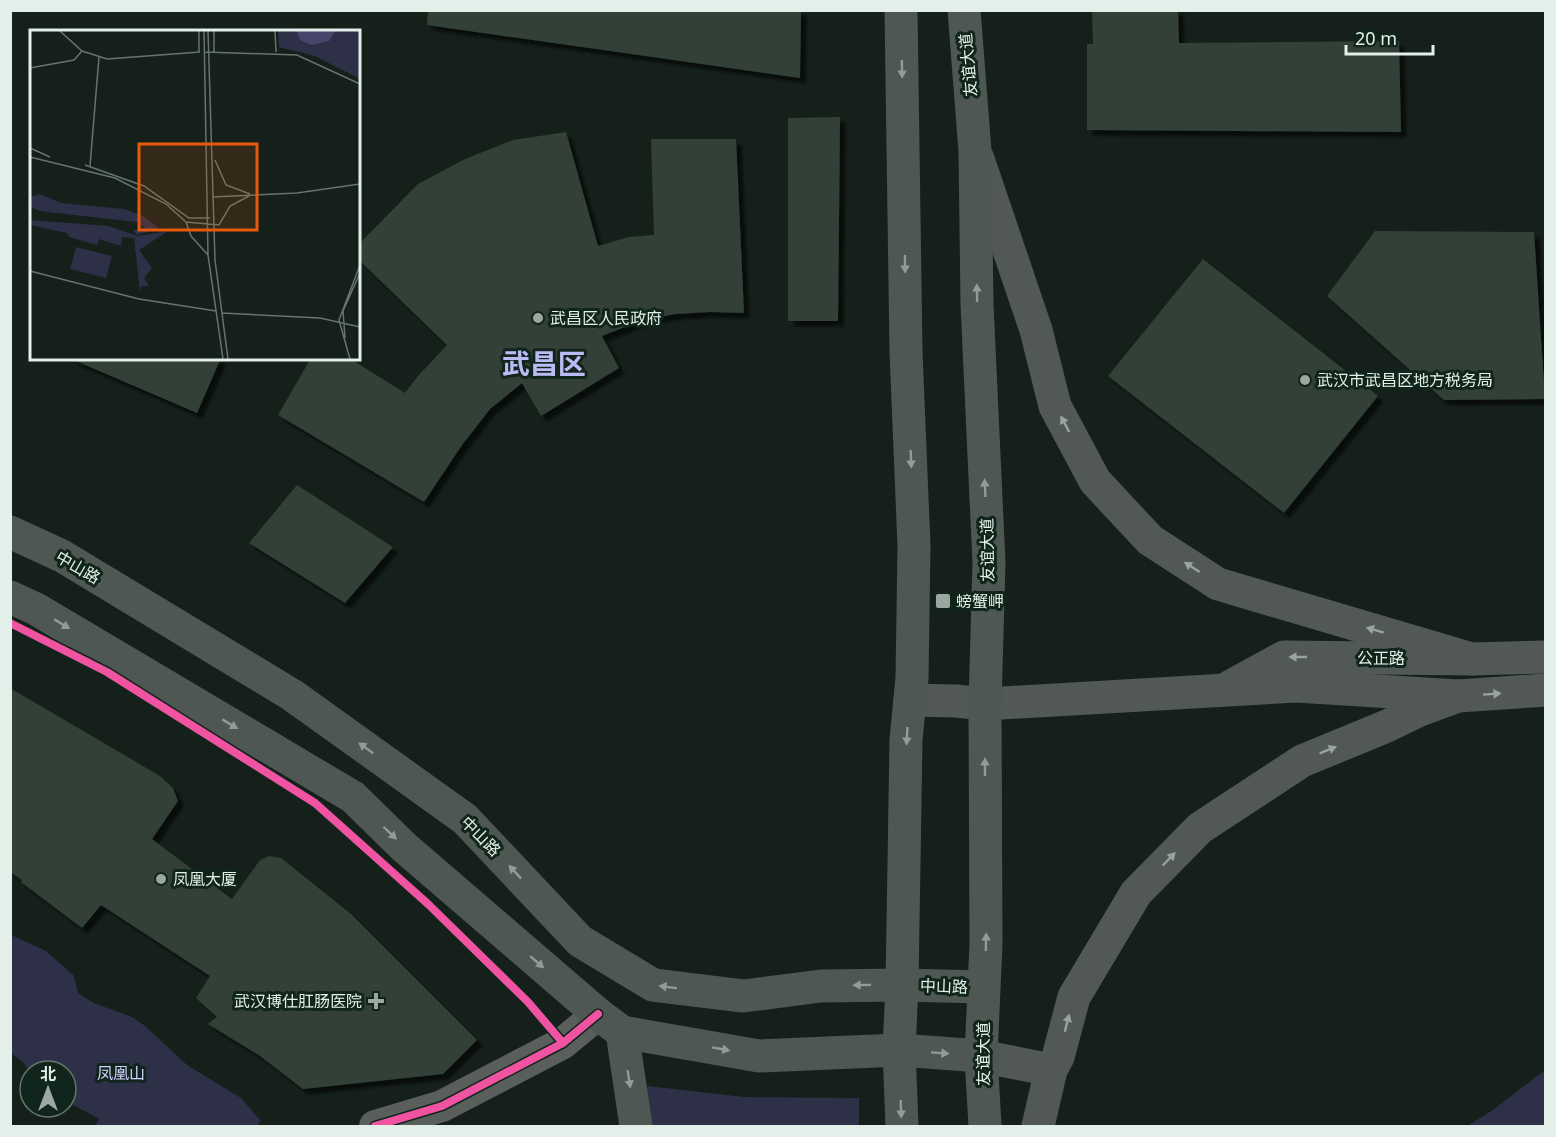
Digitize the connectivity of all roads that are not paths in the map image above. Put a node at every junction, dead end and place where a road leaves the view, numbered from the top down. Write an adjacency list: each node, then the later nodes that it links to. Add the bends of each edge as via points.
1 (901, 10): 11 (main road, one-way to 11, via 906,352 914,546)
2 (964, 10): 3 (main road, 友谊大道)
3 (975, 151): 7 (main road, one-way to 3, via 1218,584 1150,540 1095,481 1055,406 1036,330); 12 (main road, 友谊大道, one-way to 3, via 989,563 977,304)
4 (10, 532): 13 (main road, 中山路, one-way to 4, via 821,986 743,996 653,985 580,941 465,819 319,714 62,556)
5 (10, 597): 15 (main road, one-way to 15, via 353,797 404,848)
6 (1545, 657): 7 (main road, 公正路)
7 (1472, 659): 8 (main road, 公正路, one-way to 8, via 1284,657)
8 (1224, 690): 10 (main road, 公正路, via 1296,686); 12 (main road, 公正路)
9 (1545, 690): 10 (main road, 公正路, one-way to 9)
10 (1458, 696): 18 (main road, one-way to 10, via 1074,997 1136,893 1200,828 1302,761)
11 (910, 700): 12 (main road, 公正路); 13 (main road, one-way to 13)
12 (985, 704): 14 (main road, 友谊大道, one-way to 12)
13 (902, 985): 14 (main road, 中山路); 16 (main road)
14 (983, 987): 17 (main road, 友谊大道)
15 (610, 1023): 16 (main road, one-way to 16, via 759,1056); 19 (street, via 442,1106); 20 (main road, one-way to 20)
16 (899, 1050): 17 (main road, one-way to 17); 21 (main road, one-way to 21)
17 (981, 1056): 18 (main road); 22 (main road, 友谊大道)
18 (1051, 1070): 23 (main road)
19 (375, 1126)
20 (636, 1126)
21 (902, 1126)
22 (985, 1126)
23 (1038, 1126)

